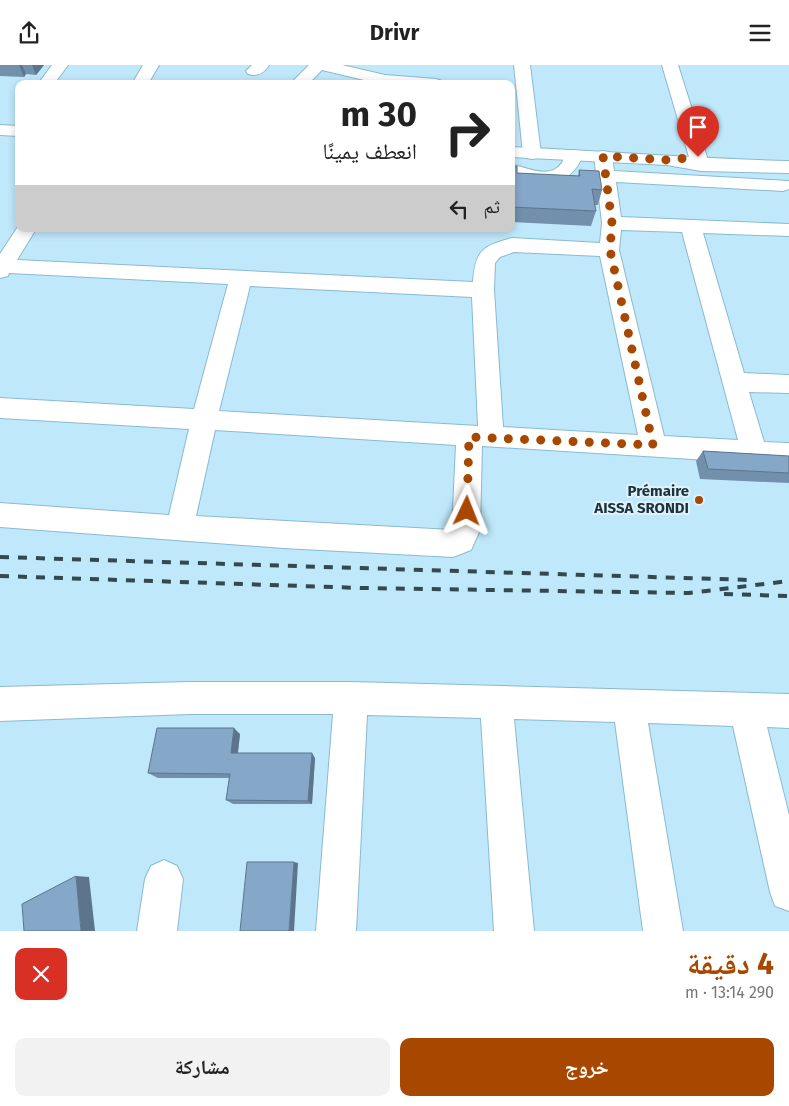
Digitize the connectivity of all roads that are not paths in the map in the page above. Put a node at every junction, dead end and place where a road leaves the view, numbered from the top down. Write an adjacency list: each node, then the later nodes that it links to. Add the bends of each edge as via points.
1 (60, 65): 9 (street)
2 (136, 65): 10 (street)
3 (152, 65): 11 (street)
4 (320, 65): 8 (street); 12 (street)
5 (426, 65): 14 (street)
6 (522, 65): 15 (street)
7 (670, 65): 21 (street)
8 (369, 70): 13 (street)
9 (49, 80)
10 (127, 80)
11 (143, 80)
12 (303, 80)
13 (407, 80)
14 (419, 80)
15 (518, 88): 19 (street)
16 (0, 130): 17 (street)
17 (15, 131)
18 (515, 153): 19 (street)
19 (532, 154): 20 (street)
20 (574, 155): 23 (street); 24 (street, via 566,171 558,175 538,177)
21 (698, 157): 22 (street); 25 (street)
22 (667, 160): 23 (street); 25 (street)
23 (605, 166): 25 (street); 26 (street)
24 (515, 170)
25 (785, 176)
26 (612, 223): 27 (street); 30 (street)
27 (691, 227): 28 (street); 34 (street)
28 (789, 230)
29 (24, 232): 31 (street)
30 (610, 250): 33 (street, via 512,245 499,248 485,262); 39 (street)
31 (1, 268): 32 (street)
32 (240, 278): 33 (street); 37 (street)
33 (483, 290): 38 (street)
34 (735, 382): 35 (street); 40 (street)
35 (789, 384)
36 (0, 408): 37 (street)
37 (204, 421): 38 (street); 43 (street)
38 (480, 437): 39 (street); 43 (street, via 466,529 461,541 453,544)
39 (653, 445): 40 (street)
40 (754, 453): 41 (street)
41 (789, 454)
42 (0, 515): 43 (street)
43 (180, 527)
44 (351, 697): 45 (street); 46 (street); 53 (street)
45 (496, 702): 47 (street); 54 (street)
46 (0, 704)
47 (629, 706): 48 (street); 55 (street)
48 (746, 709): 49 (street); 51 (street)
49 (789, 711)
50 (164, 879): 52 (street)
51 (789, 892)
52 (156, 931)
53 (336, 931)
54 (514, 931)
55 (663, 931)

